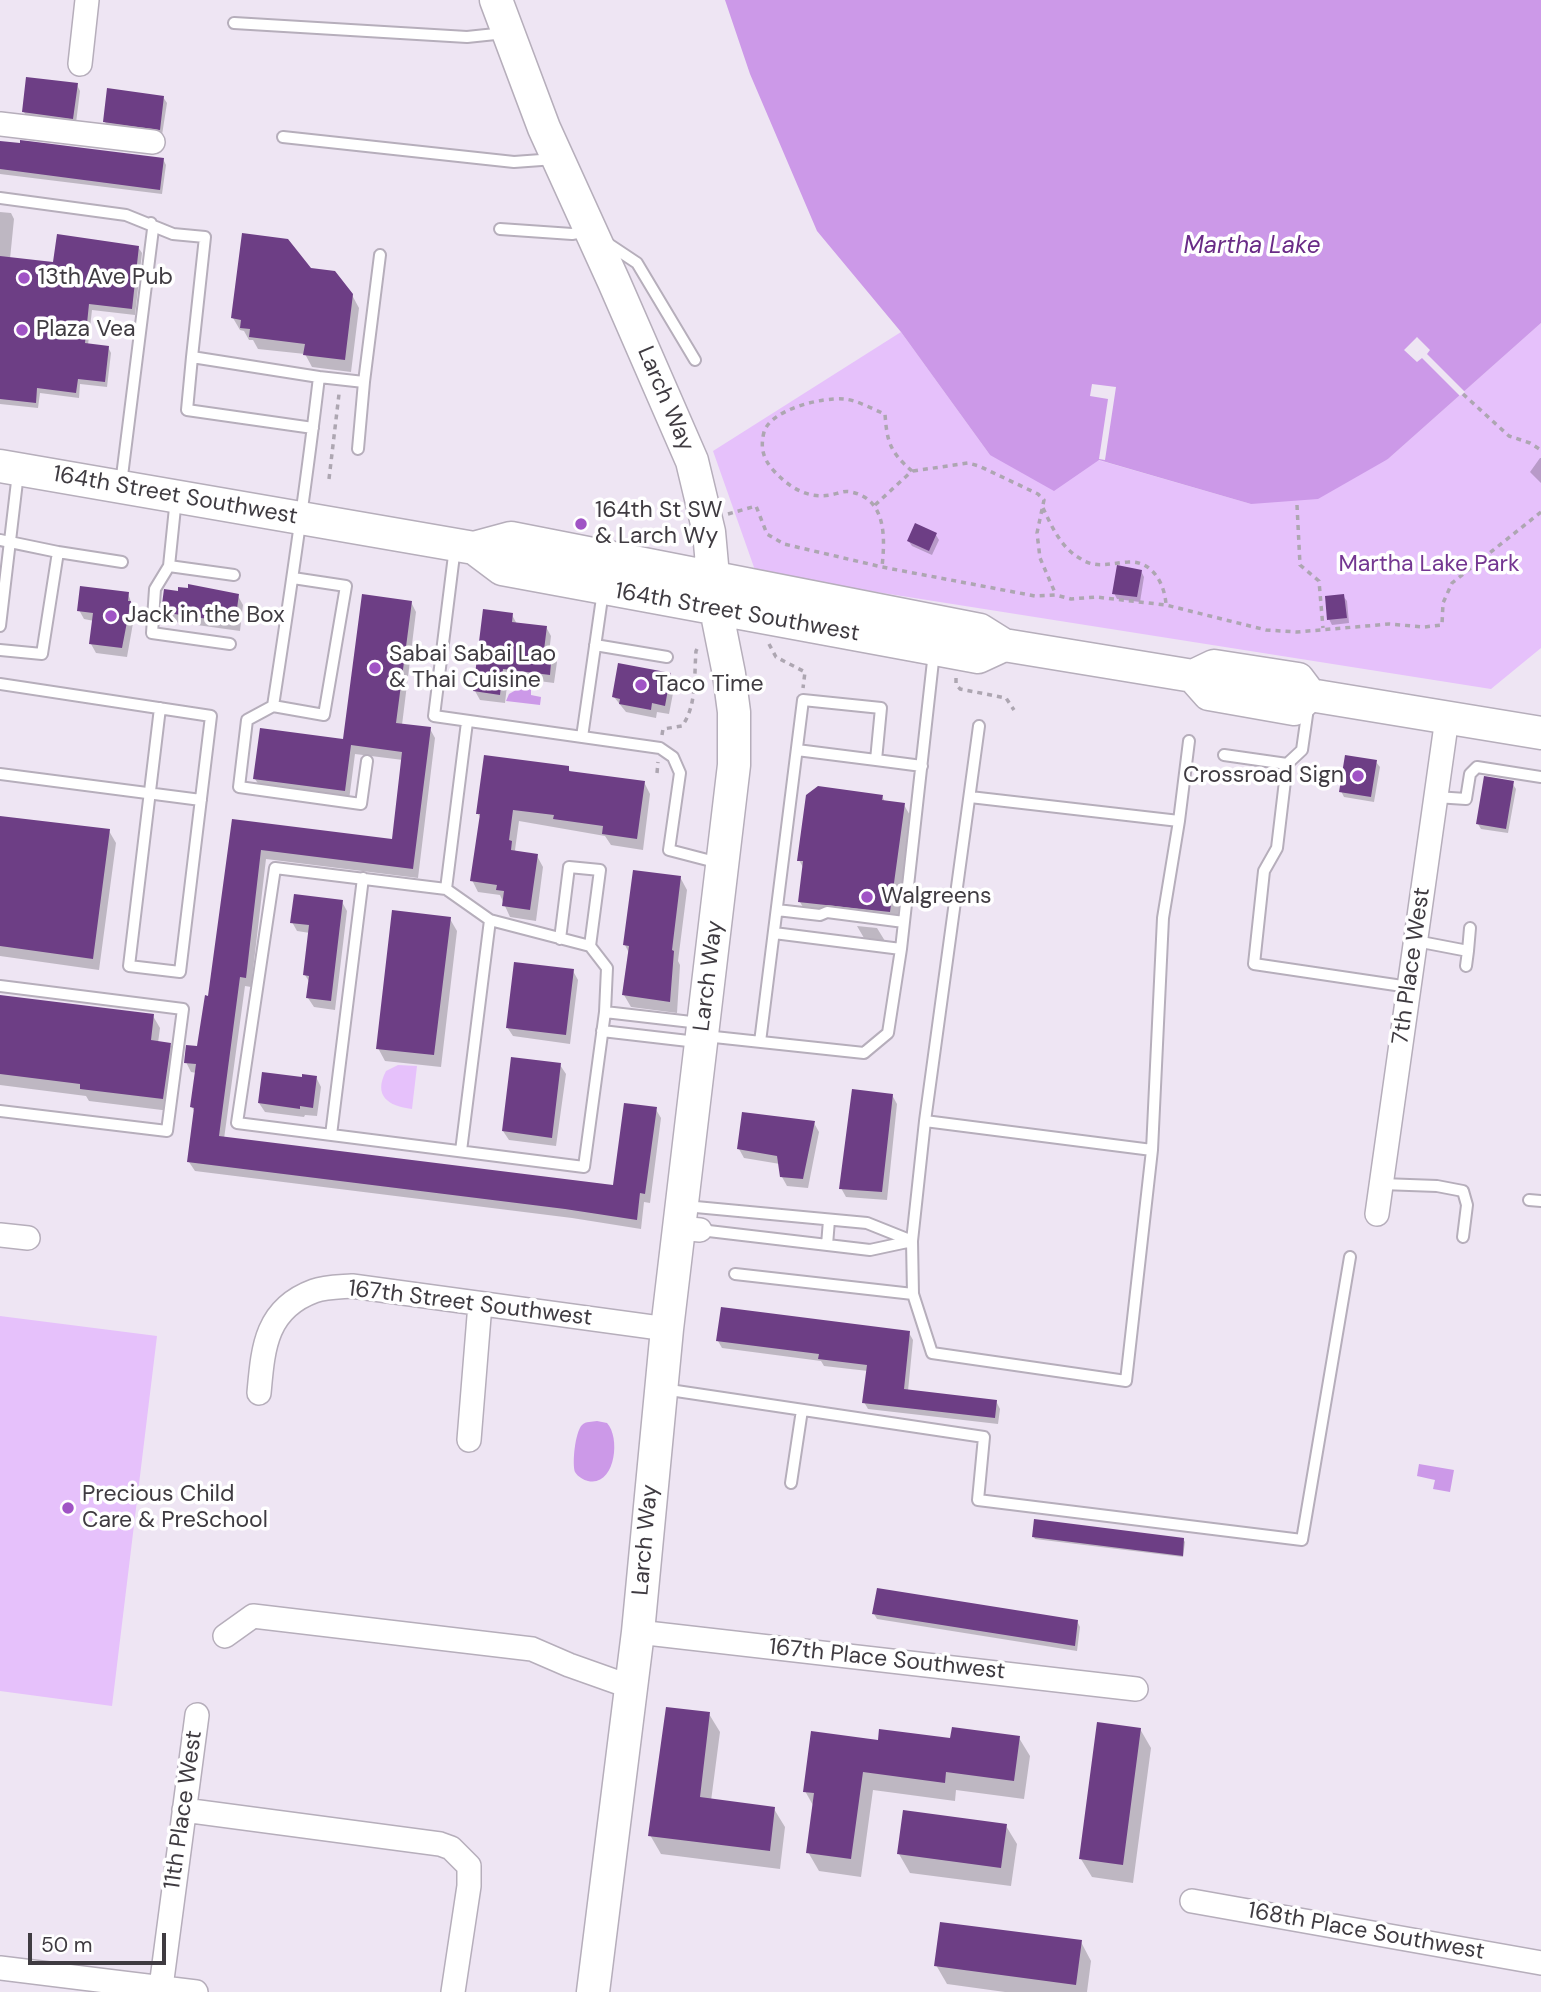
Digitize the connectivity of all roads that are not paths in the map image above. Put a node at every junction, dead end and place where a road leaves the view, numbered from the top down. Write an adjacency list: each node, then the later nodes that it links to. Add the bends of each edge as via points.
1 (87, 0): 5 (street)
2 (496, 0): 4 (main road, Larch Way)
3 (234, 23): 4 (lane, via 467,37)
4 (508, 32): 9 (main road, Larch Way)
5 (80, 64)
6 (0, 124): 8 (street)
7 (283, 137): 9 (lane, via 514,162)
8 (153, 142)
9 (558, 159): 13 (main road, Larch Way)
10 (0, 198): 11 (lane, via 126,215)
11 (151, 223): 15 (lane, via 173,234 205,237); 22 (lane)
12 (500, 229): 13 (lane)
13 (593, 235): 16 (lane, via 637,263); 32 (main road, Larch Way, via 692,461 707,522)
14 (380, 255): 18 (lane)
15 (192, 358): 17 (lane); 19 (lane, via 187,410)
16 (695, 360)
17 (319, 377): 18 (lane); 19 (lane)
18 (364, 382): 20 (lane)
19 (313, 428): 24 (lane)
20 (358, 449)
21 (9, 468): 22 (main road, 164th Street Southwest); 25 (lane)
22 (121, 486): 23 (main road, 164th Street Southwest)
23 (177, 495): 24 (main road, 164th Street Southwest); 29 (lane)
24 (302, 517): 26 (main road, 164th Street Southwest); 31 (lane)
25 (5, 541): 27 (lane); 35 (lane)
26 (465, 546): 32 (main road, 164th Street Southwest, via 511,538); 33 (main road, 164th Street Southwest, via 502,569); 47 (lane, via 434,716)
27 (58, 552): 28 (lane); 40 (lane, via 42,654)
28 (122, 562)
29 (169, 566): 30 (lane); 36 (lane, via 155,589 152,633)
30 (234, 575)
31 (293, 578): 44 (lane); 44 (lane, via 345,586 324,715)
32 (713, 578): 34 (main road, Larch Way); 38 (main road, 164th Street Southwest, via 980,630)
33 (603, 588): 34 (main road, 164th Street Southwest); 37 (lane)
34 (716, 609): 39 (main road, 164th Street Southwest); 65 (main road, Larch Way, via 734,712)
35 (0, 626)
36 (230, 644)
37 (595, 645): 41 (lane); 50 (lane)
38 (1004, 645): 39 (main road, 164th Street Southwest, via 978,657); 43 (main road, 164th Street Southwest, via 1194,676 1214,666 1298,679)
39 (935, 649): 57 (lane)
40 (0, 650)
41 (667, 657)
42 (0, 684): 45 (lane)
43 (1310, 695): 46 (main road, 164th Street Southwest); 56 (lane, via 1302,750)
44 (273, 705): 55 (lane, via 247,720 239,787 361,804)
45 (160, 708): 60 (lane); 63 (lane, via 211,716)
46 (1447, 718): 49 (main road, 164th Street Southwest); 62 (street, 7th Place West)
47 (467, 722): 50 (lane); 67 (lane)
48 (979, 726): 61 (lane)
49 (1541, 733)
50 (582, 737): 65 (lane, via 660,748 673,757 680,774 670,850)
51 (1189, 741): 64 (lane)
52 (797, 750): 54 (lane); 54 (lane, via 803,700 881,708); 68 (lane)
53 (1224, 755): 56 (lane)
54 (877, 760): 57 (lane)
55 (367, 761)
56 (1287, 764): 80 (lane, via 1277,848 1265,872 1254,964)
57 (922, 766): 70 (lane)
58 (0, 774): 60 (lane)
59 (1541, 777): 62 (lane, via 1477,767 1470,774 1466,799)
60 (149, 793): 63 (lane); 63 (lane, via 128,967 180,972)
61 (970, 797): 64 (lane); 86 (lane)
62 (1436, 797): 74 (street, 7th Place West)
63 (201, 800)
64 (1179, 821): 88 (lane, via 1163,918)
65 (722, 863): 83 (main road, Larch Way)
66 (363, 878): 67 (lane); 87 (lane); 87 (lane, via 275,868 237,1123)
67 (446, 889): 69 (lane)
68 (777, 910): 70 (lane); 72 (lane)
69 (489, 920): 73 (lane); 89 (lane)
70 (904, 922): 76 (lane)
71 (1470, 928): 77 (lane)
72 (774, 933): 76 (lane); 84 (lane)
73 (560, 939): 75 (lane); 75 (lane, via 569,867 600,870)
74 (1416, 941): 77 (lane); 80 (street, 7th Place West)
75 (590, 947): 81 (lane, via 607,968)
76 (901, 949): 84 (lane, via 887,1033 864,1054)
77 (1468, 951): 78 (lane)
78 (1466, 966)
79 (0, 986): 85 (lane, via 183,1009 167,1131)
80 (1409, 987): 90 (street, 7th Place West)
81 (605, 1012): 82 (lane); 83 (lane)
82 (602, 1031): 83 (lane); 89 (lane, via 583,1167)
83 (702, 1034): 84 (lane); 93 (main road, Larch Way)
84 (760, 1042)
85 (0, 1111)
86 (925, 1121): 88 (lane); 97 (lane)
87 (331, 1135): 89 (lane)
88 (1153, 1150): 101 (lane, via 1126,1381 932,1353)
89 (461, 1152)
90 (1382, 1184): 91 (street, 7th Place West); 95 (lane, via 1463,1191 1467,1205)
91 (1377, 1214)
92 (829, 1220): 93 (lane); 97 (lane, via 867,1223); 98 (lane)
93 (687, 1221): 98 (lane); 103 (main road, Larch Way)
94 (0, 1235): 96 (street)
95 (1463, 1237)
96 (28, 1238)
97 (912, 1241): 98 (lane, via 870,1250); 101 (lane)
98 (827, 1245)
99 (1350, 1257): 106 (lane, via 1302,1540 978,1500 984,1437)
100 (735, 1274): 101 (lane)
101 (913, 1294)
102 (480, 1304): 103 (street, 167th Street Southwest); 105 (street, 167th Street Southwest, via 352,1286 315,1290 272,1322 263,1348); 107 (street)
103 (667, 1329): 104 (main road, Larch Way)
104 (661, 1389): 106 (lane); 109 (main road, Larch Way)
105 (259, 1393)
106 (802, 1410): 108 (lane)
107 (468, 1440)
108 (791, 1483)
109 (638, 1632): 111 (main road, Larch Way); 112 (street, 167th Place Southwest)
110 (225, 1636): 111 (street, via 253,1616 532,1649)
111 (631, 1687): 121 (main road, Larch Way)
112 (1136, 1689)
113 (197, 1715): 114 (street, 11th Place West)
114 (184, 1810): 118 (street, 11th Place West); 120 (street, via 451,1847 469,1866)
115 (1192, 1901): 116 (street, 168th Place Southwest)
116 (1541, 1963)
117 (0, 1968): 118 (street)
118 (161, 1987): 119 (street)
119 (196, 1992)
120 (453, 1992)
121 (593, 1992)

